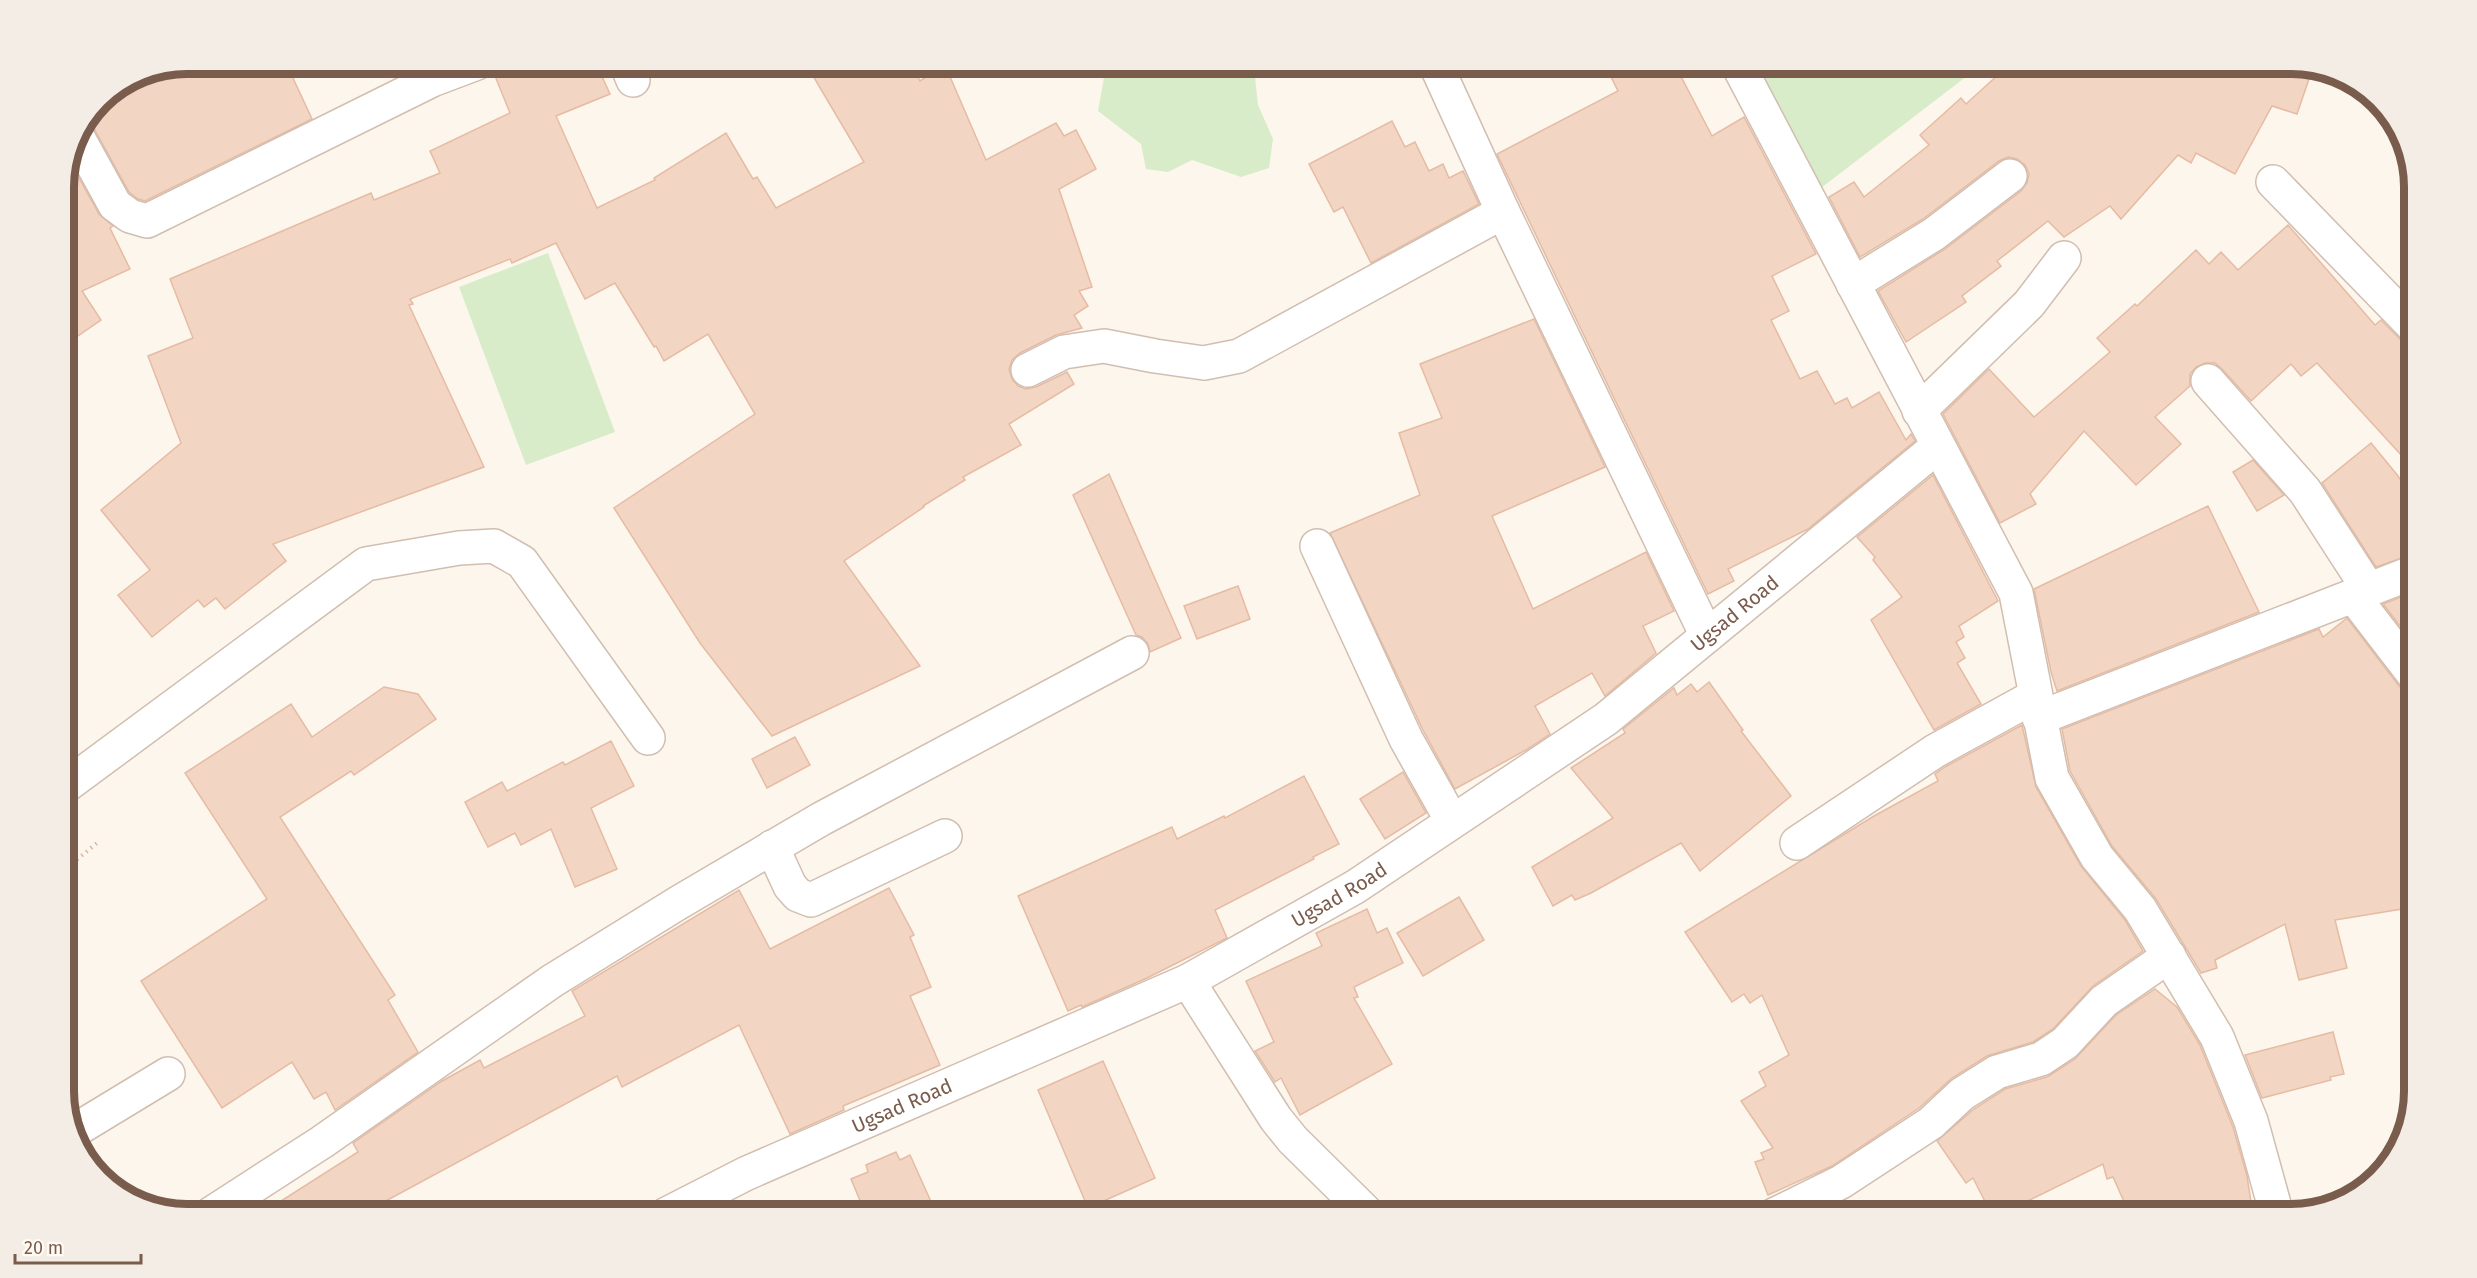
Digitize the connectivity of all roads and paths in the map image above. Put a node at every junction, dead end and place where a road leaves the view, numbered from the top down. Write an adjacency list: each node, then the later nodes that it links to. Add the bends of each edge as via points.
1 (448, 74): 4 (street, via 147,221 130,216 111,200)
2 (1440, 74): 7 (street)
3 (1743, 74): 9 (street)
4 (82, 145)
5 (2010, 176): 9 (street, via 1934,234)
6 (2273, 182): 10 (street)
7 (1503, 212): 11 (street, via 1239,356 1204,363 1104,346 1064,352); 18 (street)
8 (2064, 258): 13 (street, via 2029,304)
9 (1853, 284): 13 (street)
10 (2403, 316)
11 (1028, 370)
12 (2208, 381): 17 (street, via 2305,491)
13 (1919, 411): 14 (street)
14 (1937, 447): 18 (street, Ugsad Road); 21 (street, via 2016,593)
15 (1317, 546): 24 (street, via 1406,739)
16 (2403, 576): 17 (street)
17 (2361, 594): 20 (street); 21 (street)
18 (1707, 636): 24 (street, Ugsad Road, via 1606,719)
19 (1131, 653): 28 (street)
20 (2404, 659)
21 (2037, 707): 27 (street, via 1935,751); 30 (street, via 2052,778 2097,857 2140,909)
22 (648, 738): 23 (street, via 522,562 494,546 459,548 366,564)
23 (74, 780)
24 (1452, 821): 31 (street, Ugsad Road, via 1355,887)
25 (945, 836): 28 (street, via 811,900 798,895 790,886)
26 (98, 843): 29 (path)
27 (1797, 843)
28 (772, 848): 34 (street, via 552,981 322,1142)
29 (74, 862)
30 (2169, 956): 37 (street, via 2104,1001 2065,1043 2041,1059 1997,1072 1962,1094 1931,1123 1841,1182); 38 (street, via 2217,1037 2233,1073)
31 (1188, 981): 35 (street, Ugsad Road, via 745,1174); 36 (street, via 1276,1119)
32 (168, 1074): 33 (street)
33 (80, 1127)
34 (226, 1204)
35 (686, 1204)
36 (1358, 1204)
37 (1796, 1204)
38 (2274, 1204)

